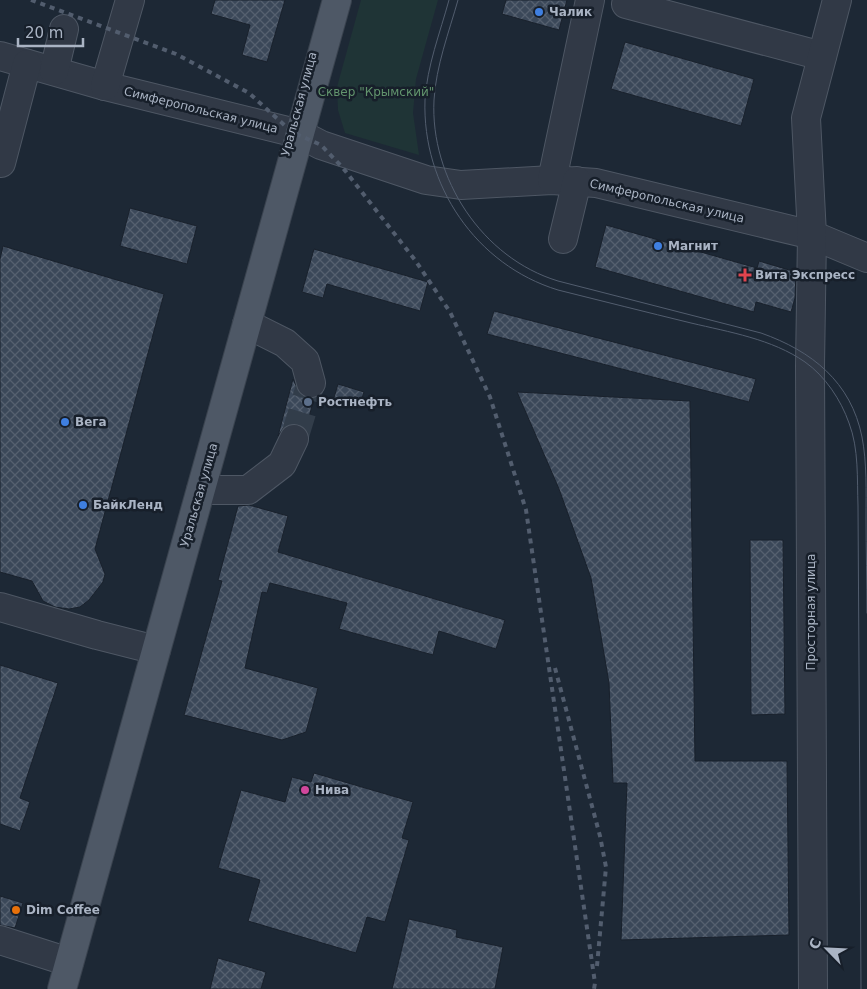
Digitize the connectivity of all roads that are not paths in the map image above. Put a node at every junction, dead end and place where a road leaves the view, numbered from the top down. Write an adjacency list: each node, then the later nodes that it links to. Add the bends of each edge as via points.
1 (130, 0): 12 (street)
2 (327, 0): 13 (main road, Уральская улица)
3 (337, 0): 13 (main road, Уральская улица)
4 (590, 0): 15 (street)
5 (837, 0): 9 (street, Просторная улица)
6 (626, 4): 9 (street)
7 (64, 29): 11 (street)
8 (0, 56): 10 (street, Симферопольская улица)
9 (822, 56): 16 (street, Просторная улица, via 806,118)
10 (27, 64): 11 (street, Симферопольская улица); 14 (street)
11 (54, 71): 12 (street, Симферопольская улица)
12 (106, 86): 13 (street, Симферопольская улица)
13 (296, 133): 15 (street, Симферопольская улица, via 426,180 461,185); 19 (main road, Уральская улица); 24 (main road, Уральская улица)
14 (0, 163)
15 (565, 180): 16 (street, Симферопольская улица, via 596,183); 17 (street)
16 (812, 235): 18 (street, Симферопольская улица); 29 (street, Просторная улица)
17 (564, 239)
18 (867, 258)
19 (247, 324): 20 (street, via 284,342 305,361); 22 (main road, Уральская улица)
20 (311, 383)
21 (294, 439): 22 (street, via 282,464 248,490)
22 (201, 490): 24 (main road, Уральская улица)
23 (0, 607): 24 (street)
24 (152, 649): 26 (main road, Уральская улица)
25 (0, 940): 26 (street)
26 (65, 960): 27 (main road, Уральская улица); 28 (main road, Уральская улица)
27 (53, 989)
28 (62, 989)
29 (813, 989)

